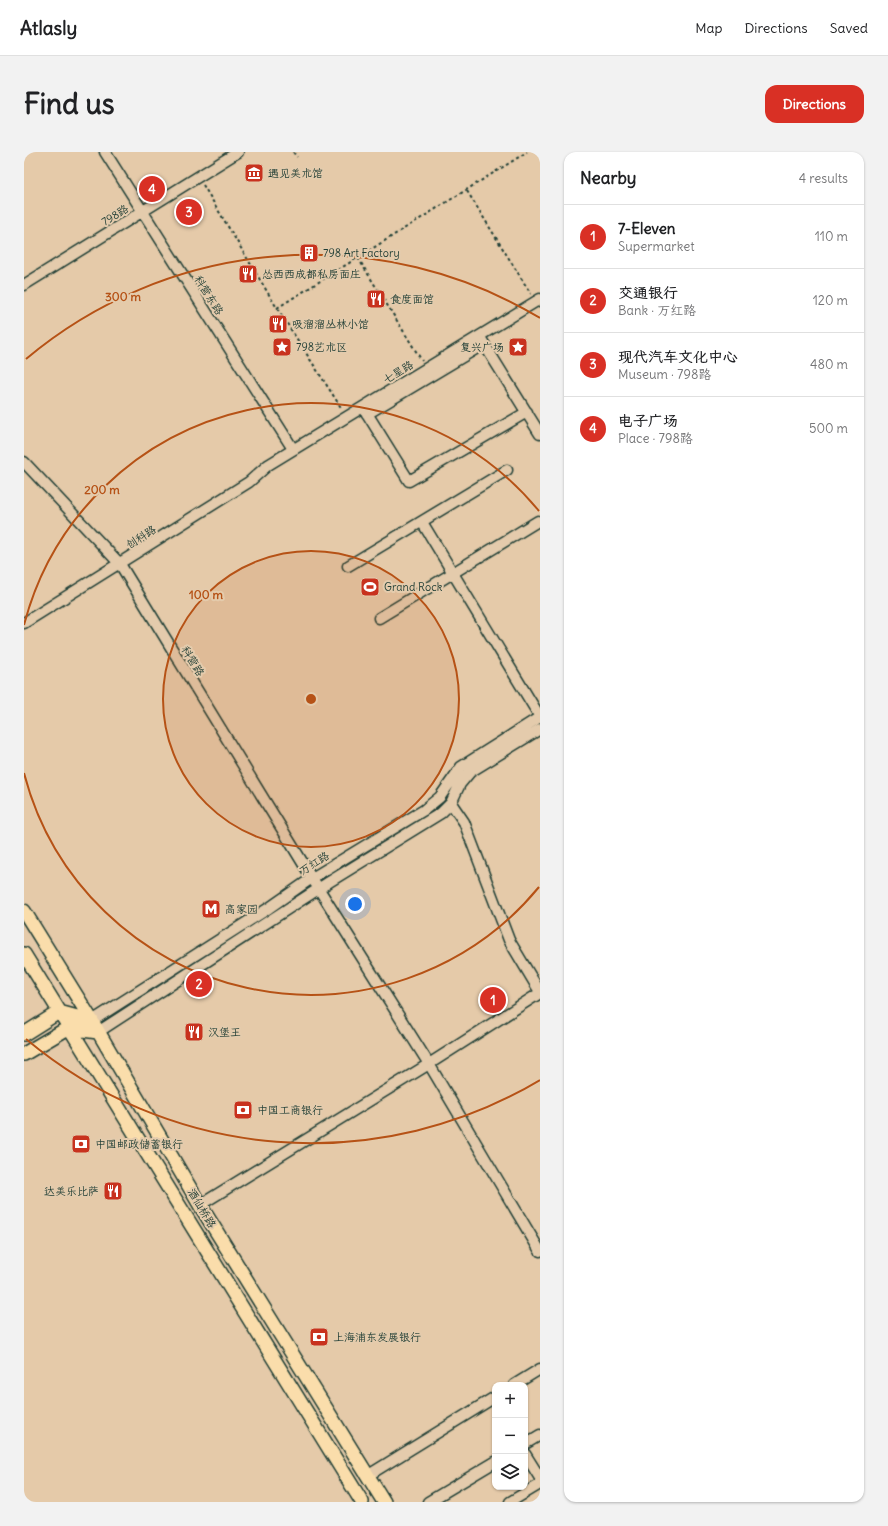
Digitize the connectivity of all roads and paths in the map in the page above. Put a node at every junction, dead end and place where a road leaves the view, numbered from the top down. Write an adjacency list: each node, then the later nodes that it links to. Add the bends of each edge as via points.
1 (106, 152): 8 (street, 科营东路)
2 (237, 152): 6 (street, 798路)
3 (294, 152): 5 (path)
4 (526, 152): 7 (path)
5 (297, 157)
6 (198, 178): 8 (street, 798路); 12 (path)
7 (466, 190): 9 (path); 11 (path)
8 (142, 212): 10 (street, 798路); 19 (street, 科营东路)
9 (358, 258): 12 (path); 14 (path)
10 (24, 285)
11 (538, 301): 13 (street, 七星路)
12 (277, 308): 17 (path)
13 (482, 341): 14 (street, 七星路); 15 (street); 16 (street)
14 (427, 369): 15 (street, 七星路)
15 (365, 410): 16 (street, via 409,481); 17 (street, 七星路)
16 (527, 412): 18 (street)
17 (347, 417): 19 (street, 七星路)
18 (540, 434)
19 (293, 449): 21 (street, 七星路)
20 (24, 462): 25 (street, 科营路)
21 (268, 465): 25 (street, 创科路, via 249,482)
22 (507, 470): 24 (street)
23 (538, 521): 27 (street)
24 (422, 522): 26 (street); 27 (street)
25 (120, 564): 29 (street, 创科路); 33 (street, 科营路)
26 (348, 566)
27 (454, 572): 28 (street); 30 (street)
28 (379, 618)
29 (24, 623)
30 (540, 717): 33 (street, 万红路, via 461,767 440,797 424,810)
31 (540, 729): 32 (street, via 470,772 460,784)
32 (451, 803): 34 (street, via 441,813); 37 (street, via 464,822 509,940)
33 (312, 878): 34 (street, 科营路); 39 (street, 万红路)
34 (319, 889): 39 (street); 43 (street, 科营路)
35 (24, 911): 39 (main road, 酒仙桥路)
36 (24, 954): 38 (main road, 酒仙桥路)
37 (540, 992): 43 (street)
38 (59, 1012): 39 (main road); 40 (main road, 酒仙桥路); 41 (main road)
39 (95, 1026): 40 (main road); 44 (main road, 酒仙桥路)
40 (68, 1028): 42 (main road); 56 (main road, 酒仙桥路)
41 (24, 1034)
42 (24, 1054)
43 (430, 1064): 44 (street); 45 (street, 科营路)
44 (200, 1205): 53 (main road, 酒仙桥路)
45 (540, 1251)
46 (540, 1369): 47 (street)
47 (519, 1382)
48 (492, 1399): 53 (street)
49 (540, 1435): 50 (street)
50 (528, 1442)
51 (528, 1459): 54 (street)
52 (492, 1464): 58 (street)
53 (367, 1476): 57 (main road, 酒仙桥路)
54 (540, 1478)
55 (540, 1484): 59 (street)
56 (362, 1502)
57 (384, 1502)
58 (428, 1502)
59 (510, 1502)

